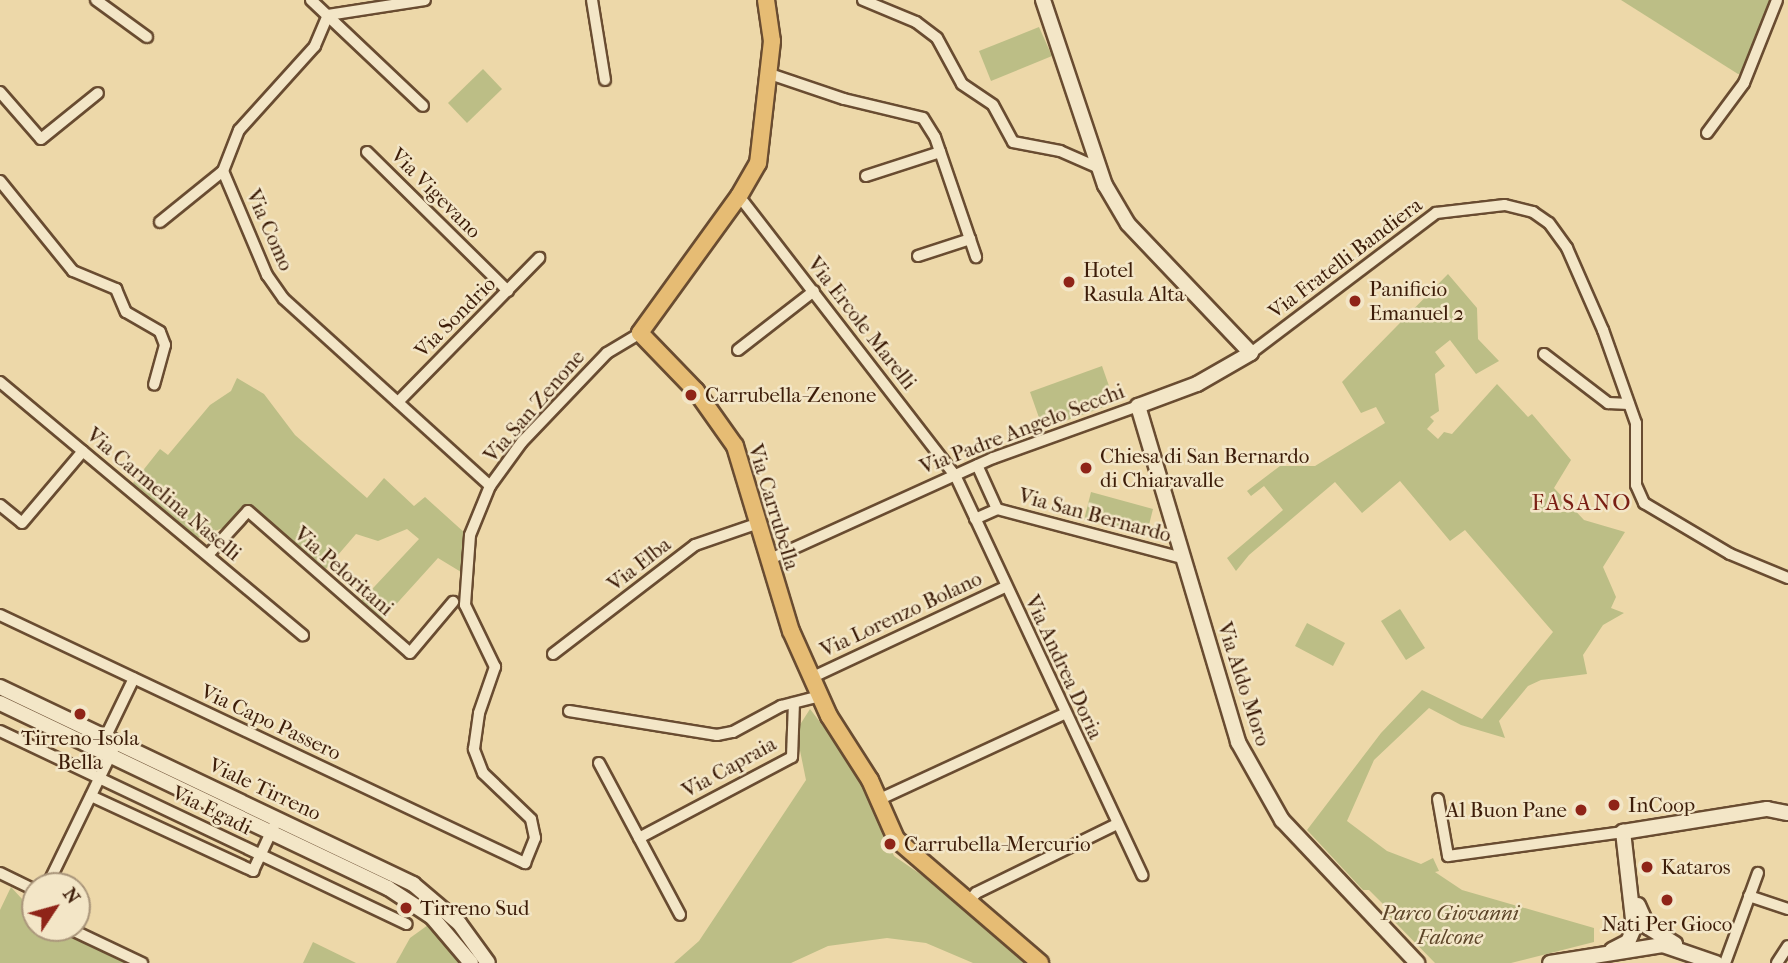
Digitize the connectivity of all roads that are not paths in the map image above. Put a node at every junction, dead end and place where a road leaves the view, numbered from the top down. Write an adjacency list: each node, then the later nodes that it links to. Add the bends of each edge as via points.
1 (96, 0): 10 (street)
2 (311, 0): 9 (street)
3 (425, 0): 9 (street)
4 (592, 0): 12 (street)
5 (766, 0): 11 (main road, via 772,41)
6 (863, 0): 19 (street, via 916,22 937,38 962,84 993,105 1013,142 1059,151)
7 (1043, 0): 19 (street)
8 (1777, 0): 16 (street, via 1744,83)
9 (328, 15): 15 (street); 20 (street, Via Como, via 315,46 239,130)
10 (147, 37)
11 (770, 74): 18 (street, via 844,99 923,118); 23 (main road, via 758,163)
12 (606, 80)
13 (0, 92): 14 (street, via 41,139)
14 (98, 93)
15 (423, 106)
16 (1707, 134)
17 (367, 152): 29 (street, Via Vigevano)
18 (940, 152): 21 (street); 25 (street)
19 (1099, 168): 33 (street, via 1134,233)
20 (223, 171): 24 (street); 37 (street, Via Como, via 276,289)
21 (866, 176)
22 (0, 181): 36 (street, via 73,271 116,289 127,312 160,332 165,345)
23 (739, 196): 30 (street, Via Ercole Marelli); 31 (main road)
24 (160, 222)
25 (970, 239): 26 (street); 27 (street)
26 (918, 256)
27 (975, 257)
28 (540, 258): 29 (street, Via Sondrio)
29 (508, 291): 37 (street, Via Sondrio)
30 (814, 291): 32 (street); 42 (street, Via Ercole Marelli)
31 (640, 333): 43 (street, Via San Zenone, via 622,340 576,382); 47 (main road, Via Carrubella, via 721,422 743,466)
32 (738, 349)
33 (1251, 353): 38 (street, Via Fratelli Bandiera, via 1423,220 1451,209 1514,206 1549,223 1567,248); 39 (street, Via Padre Angelo Secchi, via 1197,384)
34 (1544, 354): 38 (street, via 1608,403)
35 (0, 382): 40 (street, Via Carmelina Naselli)
36 (154, 385)
37 (398, 402): 43 (street, Via Como)
38 (1629, 404): 51 (street, Via Fratelli Bandiera, via 1638,438 1636,485 1644,503 1730,554)
39 (1139, 406): 41 (street, Via Padre Angelo Secchi); 49 (street, Via Aldo Moro)
40 (83, 452): 44 (street, via 22,523); 48 (street, Via Carmelina Naselli)
41 (976, 465): 42 (street, Via Padre Angelo Secchi); 45 (street)
42 (955, 475): 46 (street, Via Andrea Doria); 50 (street, Via Padre Angelo Secchi)
43 (490, 486): 82 (street, Via San Zenone, via 470,536 464,589 465,605 495,667 479,713 474,749 484,773 531,819 535,838)
44 (0, 505)
45 (997, 509): 46 (street); 49 (street, Via San Bernardo)
46 (975, 519): 52 (street, Via Andrea Doria)
47 (759, 523): 50 (main road, Via Carrubella); 56 (street, Via Elba, via 695,545)
48 (208, 555): 53 (street, Via Peloritani, via 248,511 410,653); 55 (street, Via Carmelina Naselli)
49 (1183, 558): 102 (street, Via Aldo Moro, via 1238,742 1257,782 1300,843)
50 (768, 560): 57 (main road, Via Carrubella, via 788,624)
51 (1788, 578)
52 (1005, 587): 57 (street, Via Lorenzo Bolano); 64 (street, Via Andrea Doria)
53 (453, 602)
54 (0, 615): 58 (street, Via Capo Passero)
55 (303, 635)
56 (553, 654)
57 (813, 677): 60 (main road, Via Carrubella)
58 (134, 678): 66 (street); 82 (street, Via Capo Passero)
59 (0, 687): 66 (street, Viale Tirreno)
60 (820, 696): 62 (street); 71 (main road, Via Carrubella)
61 (0, 703): 67 (street, Viale Tirreno)
62 (794, 703): 63 (street, via 733,733 717,735); 80 (street, Via Capraia, via 792,757)
63 (569, 711)
64 (1064, 714): 71 (street); 76 (street, Via Andrea Doria)
65 (0, 731): 69 (street, Via Egadi)
66 (111, 739): 67 (street); 75 (street, Viale Tirreno)
67 (110, 756): 69 (street); 78 (street, Viale Tirreno)
68 (599, 763): 80 (street)
69 (100, 777): 70 (street); 81 (street, Via Egadi)
70 (91, 796): 81 (street, via 253,871); 83 (street)
71 (880, 799): 90 (main road, Via Carrubella, via 904,850)
72 (1438, 799): 79 (street, via 1448,856)
73 (1767, 810): 74 (street); 77 (street); 79 (street)
74 (1788, 813)
75 (277, 818): 78 (street); 100 (street, Viale Tirreno, via 413,884 459,923)
76 (1118, 824): 86 (street, Via Andrea Doria); 90 (street, via 976,893)
77 (1788, 824)
78 (271, 832): 81 (street); 99 (street, Viale Tirreno, via 407,898 444,928)
79 (1623, 832): 88 (street)
80 (639, 838): 92 (street)
81 (260, 855): 93 (street, Via Egadi)
82 (525, 863)
83 (54, 872)
84 (0, 873): 87 (street)
85 (1758, 873): 89 (street)
86 (1142, 875)
87 (21, 883)
88 (1632, 887): 96 (street, via 1648,928); 97 (street, via 1634,934)
89 (1749, 896): 91 (street); 105 (street)
90 (968, 902): 101 (main road, Via Carrubella)
91 (1788, 909)
92 (680, 915)
93 (407, 924)
94 (91, 939): 98 (street)
95 (1788, 946): 106 (street)
96 (1681, 948): 97 (street, via 1663,945); 104 (street)
97 (1612, 950): 103 (street)
98 (142, 963)
99 (471, 963)
100 (488, 963)
101 (1040, 963)
102 (1417, 963)
103 (1550, 963)
104 (1716, 963)
105 (1725, 963)
106 (1777, 963)

